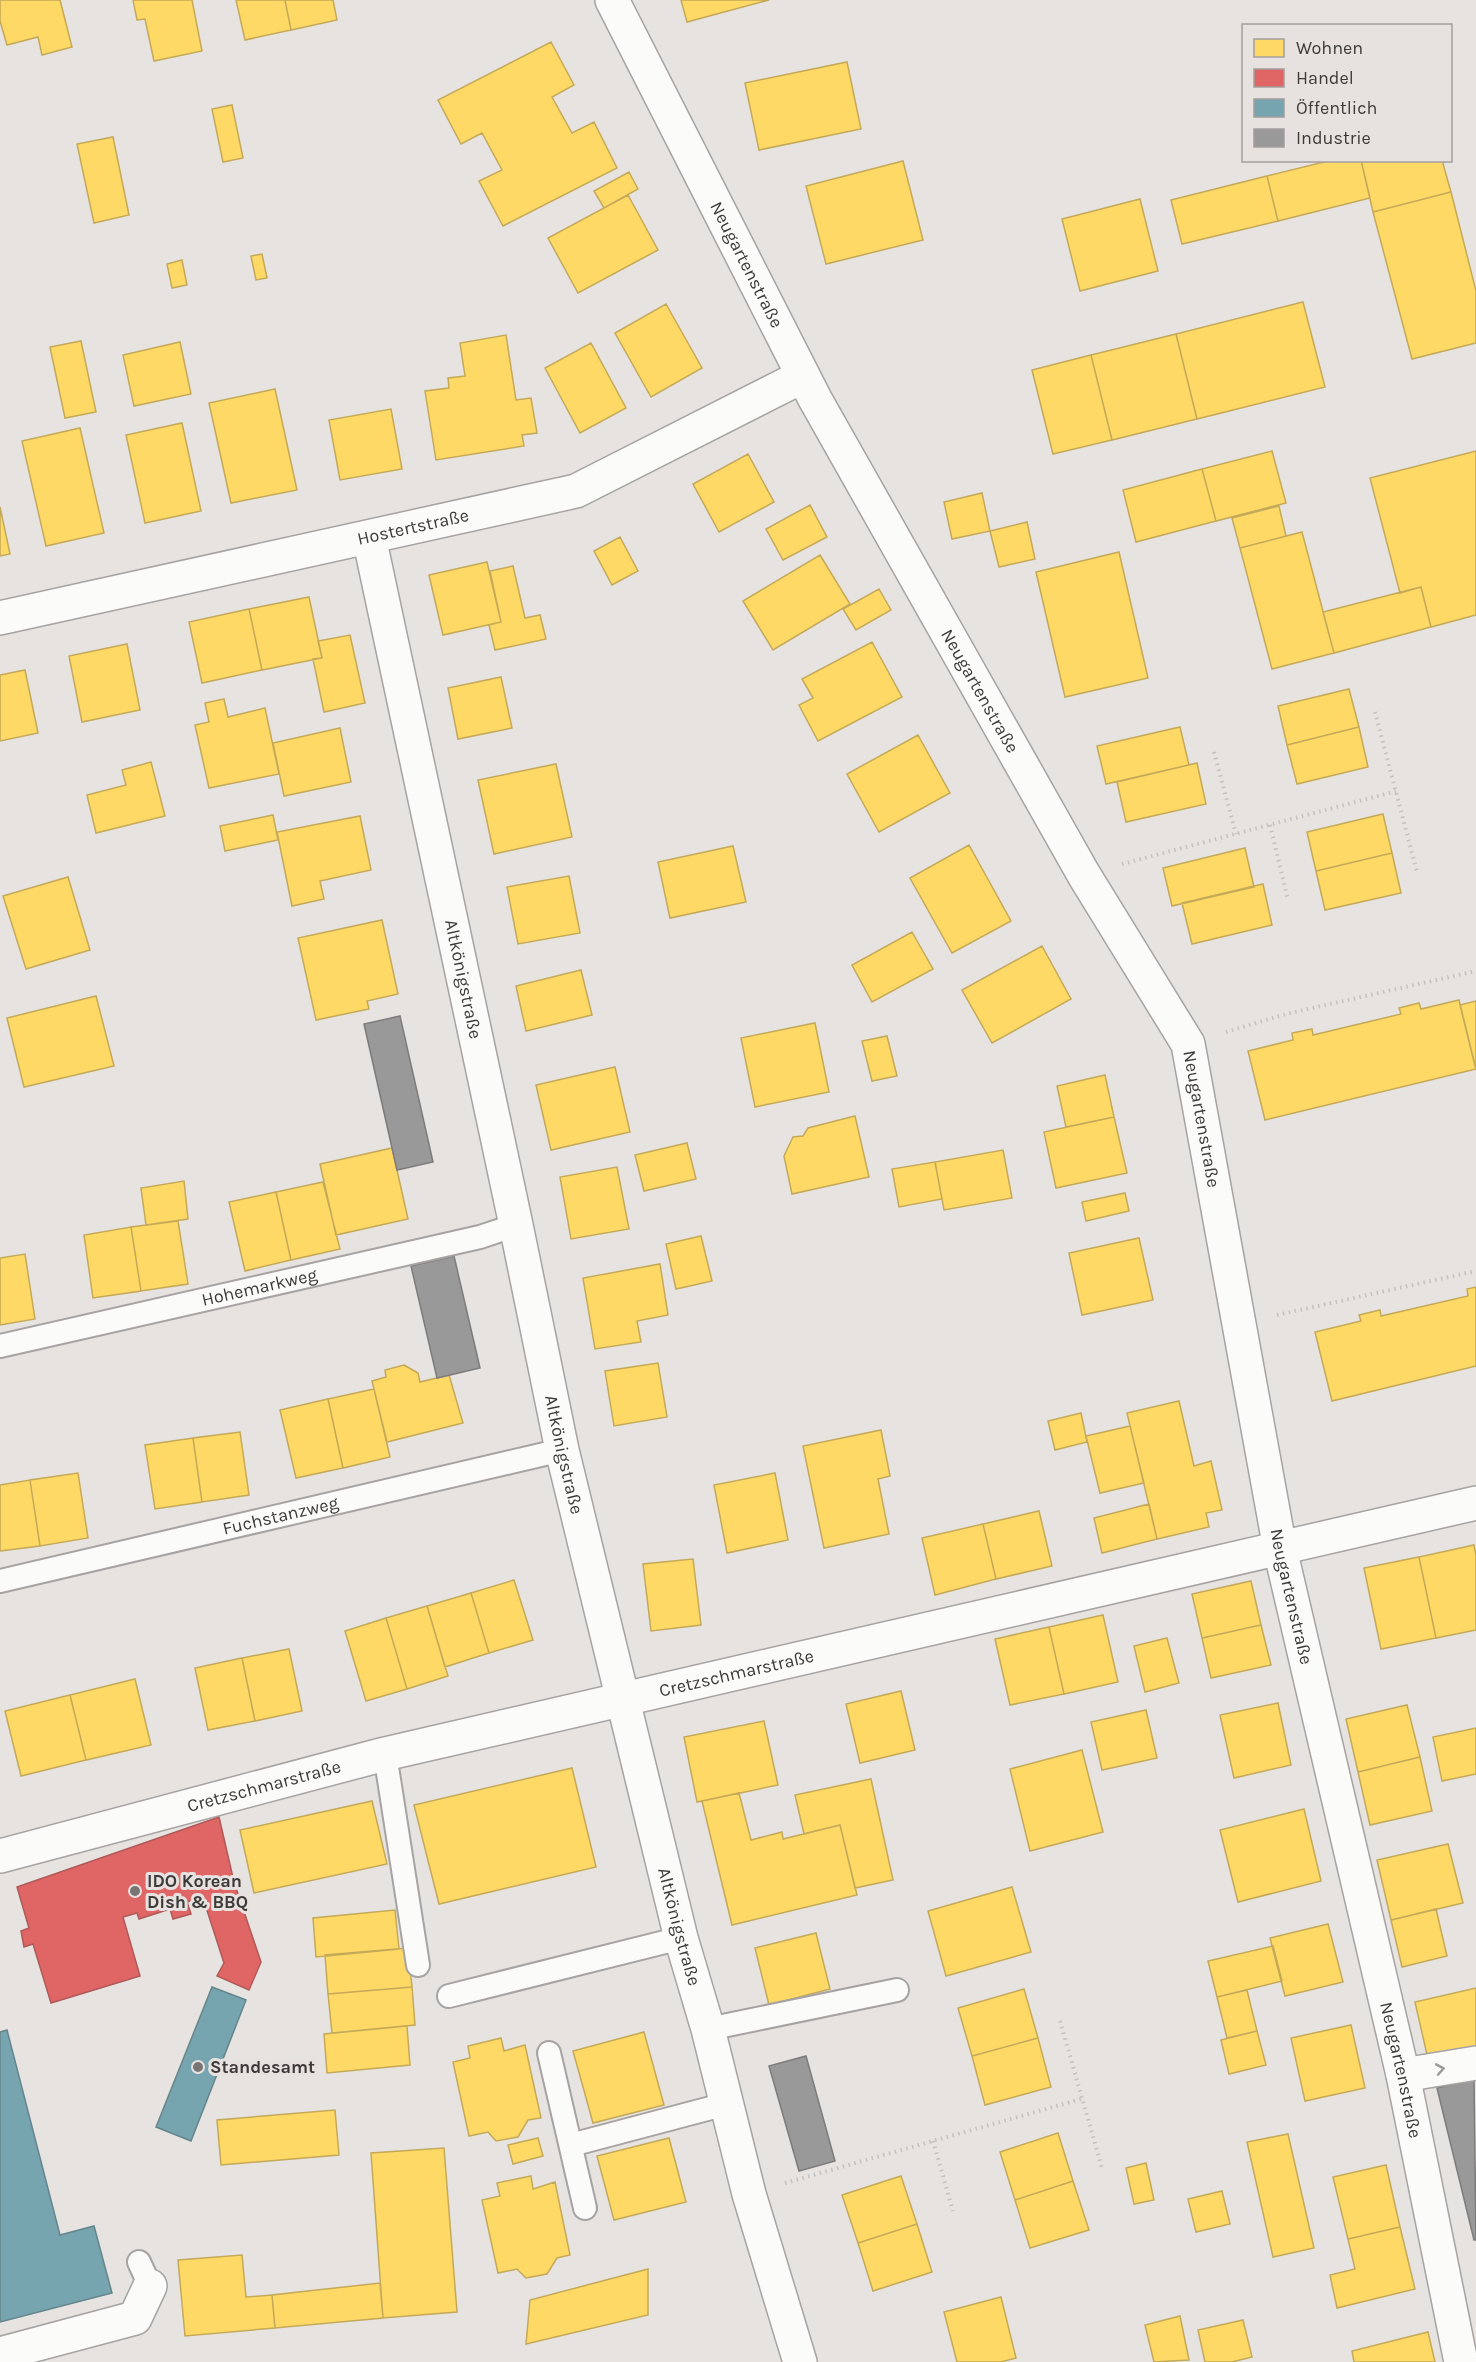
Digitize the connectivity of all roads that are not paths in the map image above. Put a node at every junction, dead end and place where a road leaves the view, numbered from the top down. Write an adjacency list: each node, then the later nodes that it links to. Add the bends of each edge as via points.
1 (612, 0): 2 (street, Neugartenstraße)
2 (803, 376): 3 (street, Hostertstraße, via 576,491); 9 (street, Neugartenstraße, via 1084,874 1188,1044)
3 (369, 537): 4 (street, Hostertstraße); 5 (street, Altkönigstraße)
4 (0, 618)
5 (516, 1226): 6 (lane, Hohemarkweg); 7 (street, Altkönigstraße)
6 (0, 1346)
7 (562, 1450): 10 (lane, Fuchstanzweg); 11 (street, Altkönigstraße)
8 (1476, 1503): 9 (street, Cretzschmarstraße)
9 (1280, 1549): 11 (street, Cretzschmarstraße); 21 (street, Neugartenstraße)
10 (0, 1581)
11 (624, 1699): 12 (street, Cretzschmarstraße); 14 (street, Altkönigstraße)
12 (385, 1755): 13 (street, Cretzschmarstraße); 15 (lane)
13 (1, 1854)
14 (681, 1938): 17 (lane); 18 (street, Altkönigstraße)
15 (418, 1965)
16 (897, 1990): 18 (lane)
17 (449, 1996)
18 (708, 2029): 22 (street, Altkönigstraße)
19 (549, 2053): 23 (lane)
20 (1476, 2063): 21 (street, one-way to 20)
21 (1403, 2075): 28 (street, Neugartenstraße)
22 (726, 2103): 23 (lane); 27 (street, Altkönigstraße)
23 (571, 2145): 24 (lane)
24 (585, 2208)
25 (144, 2274): 26 (street, via 135,2319)
26 (0, 2354)
27 (800, 2362)
28 (1461, 2362)

